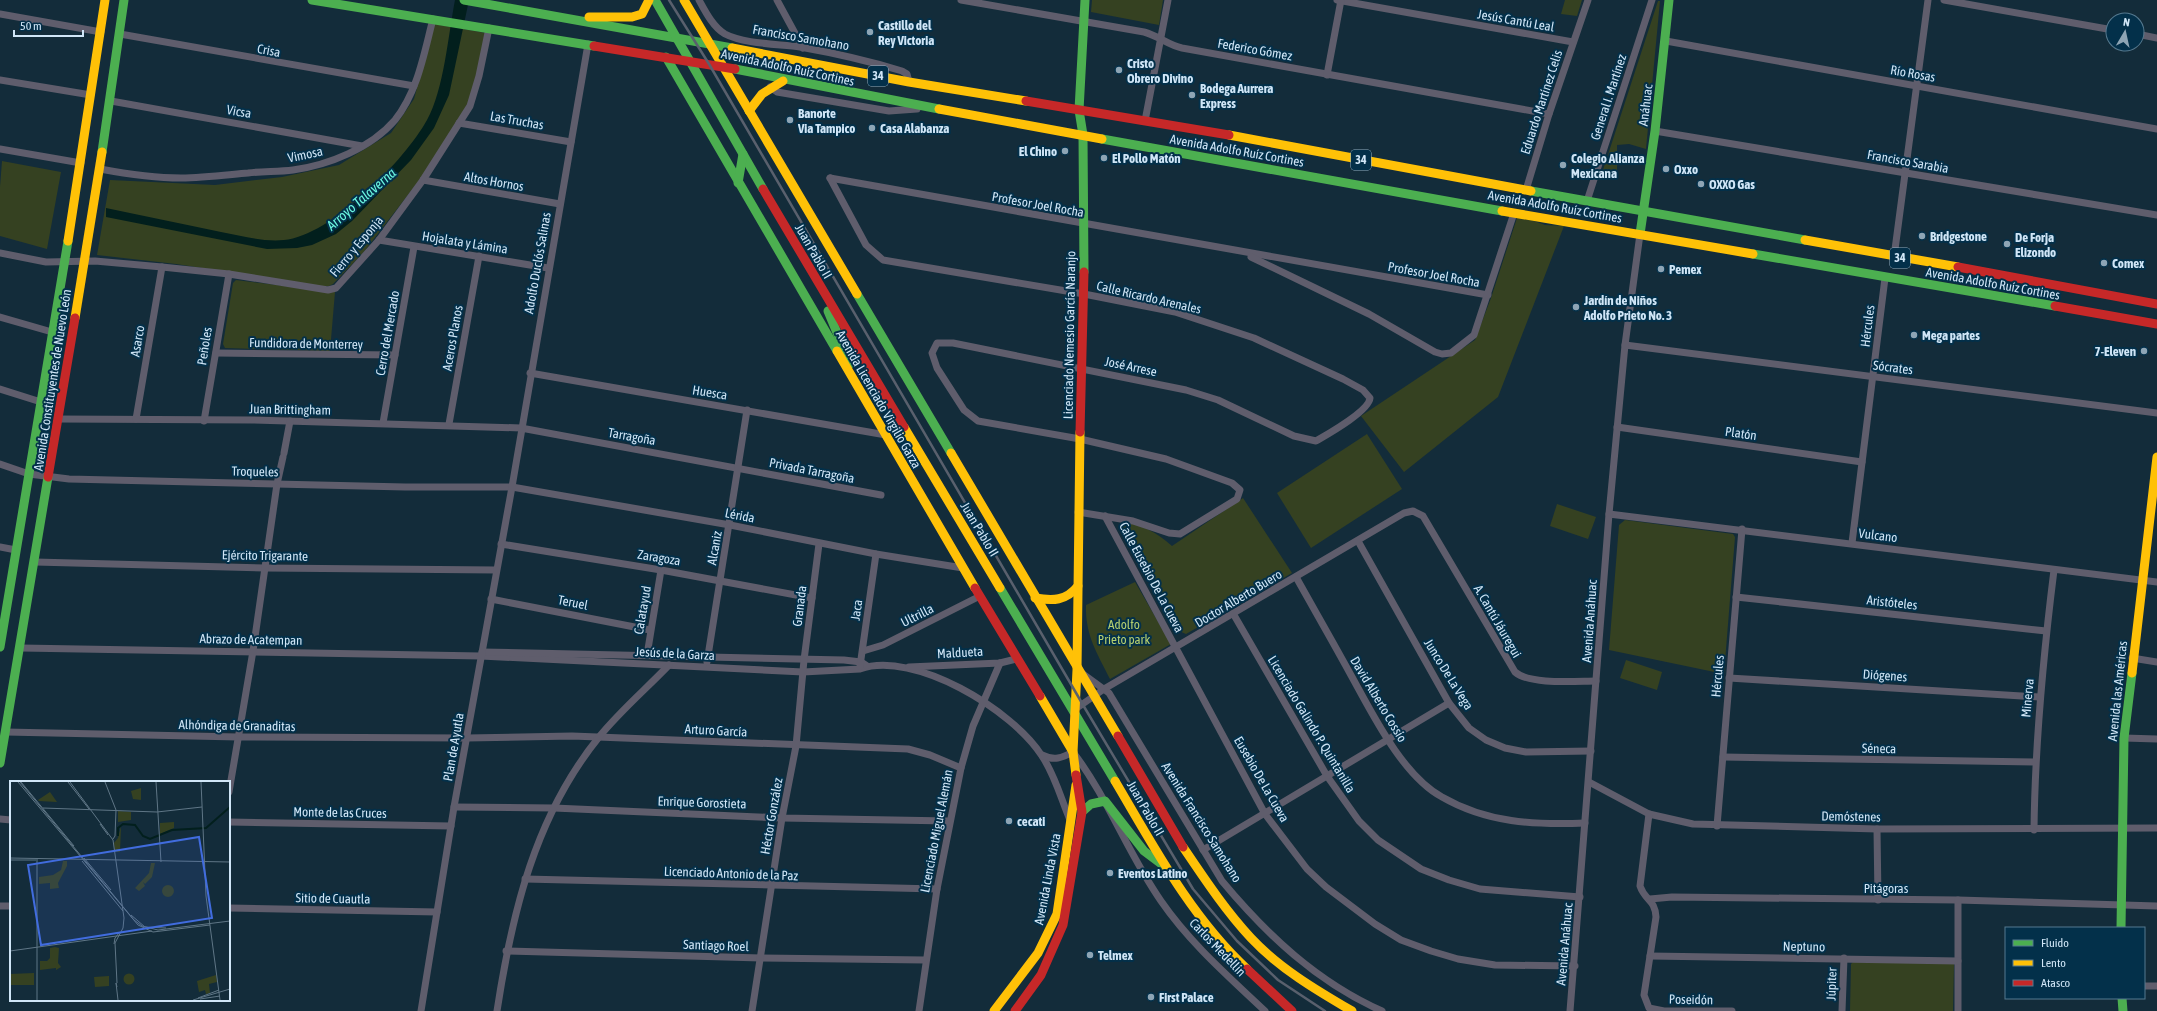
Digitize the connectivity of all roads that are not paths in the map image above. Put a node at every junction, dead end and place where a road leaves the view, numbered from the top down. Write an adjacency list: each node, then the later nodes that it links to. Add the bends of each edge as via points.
1 (105, 0): 25 (main road, Avenida Constituyentes de Nuevo León)
2 (124, 0): 26 (main road, Avenida Constituyentes de Nuevo León)
3 (312, 0): 21 (main road, Avenida Adolfo Ruíz Cortines / 34)
4 (464, 0): 20 (main road, Avenida Adolfo Ruíz Cortines / 34)
5 (649, 0): 20 (main road, via 642,14 632,17)
6 (656, 0): 28 (main road, Juan Pablo II)
7 (684, 0): 33 (main road, Juan Pablo II)
8 (699, 0): 35 (street, Francisco Samohano, via 708,17 724,33 748,40)
9 (777, 0): 35 (street)
10 (961, 0): 22 (street, Federico Gómez)
11 (1085, 0): 22 (main road, Licenciado Nemesio García Naranjo)
12 (1168, 0): 29 (street)
13 (1339, 0): 32 (street, Jesús Cantú Leal); 39 (street)
14 (1588, 0): 32 (street, Eduardo Martínez Celis)
15 (1652, 0): 67 (street, General I. Martínez)
16 (1669, 0): 31 (main road, Anáhuac)
17 (1928, 0): 44 (street)
18 (1944, 0): 24 (street)
19 (0, 14): 25 (street)
20 (546, 15): 28 (main road, Avenida Adolfo Ruíz Cortines / 34)
21 (433, 19): 23 (main road, Avenida Adolfo Ruíz Cortines / 34); 43 (street, Vimosa)
22 (1083, 22): 29 (street, Federico Gómez); 49 (main road, Licenciado Nemesio García Naranjo)
23 (489, 28): 34 (main road, Avenida Adolfo Ruíz Cortines / 34); 53 (street, Fierro y Esponja, via 475,93)
24 (2105, 29)
25 (101, 32): 46 (main road, Avenida Constituyentes de Nuevo León)
26 (120, 34): 43 (street, Crisa); 47 (main road, Avenida Constituyentes de Nuevo León)
27 (2145, 36): 30 (street)
28 (678, 37): 33 (main road, Avenida Adolfo Ruíz Cortines / 34); 37 (main road, Juan Pablo II)
29 (1161, 37): 39 (street, Federico Gómez, via 1169,44 1182,48); 52 (street)
30 (2157, 38)
31 (1666, 40): 44 (street, Río Rosas); 55 (main road, Anáhuac)
32 (1573, 42): 51 (street, Eduardo Martínez Celis)
33 (710, 43): 38 (main road, Juan Pablo II); 42 (main road, Avenida Adolfo Ruíz Cortines / 34)
34 (588, 44): 36 (main road, Avenida Adolfo Ruíz Cortines / 34); 57 (street, Adolfo Duclós Salinas)
35 (803, 48): 42 (street, Francisco Samohano, via 889,67 907,74)
36 (666, 57): 37 (main road, Avenida Adolfo Ruíz Cortines / 34); 65 (main road, Avenida Licenciado Virgilio Garza)
37 (691, 62): 38 (main road, Avenida Adolfo Ruíz Cortines / 34); 60 (main road, Juan Pablo II)
38 (724, 67): 41 (main road, Avenida Adolfo Ruíz Cortines / 34); 50 (main road, Juan Pablo II)
39 (1327, 75): 51 (street, Federico Gómez)
40 (0, 80): 46 (street)
41 (783, 80): 45 (main road); 48 (main road, Avenida Adolfo Ruíz Cortines / 34)
42 (909, 82): 49 (main road, Avenida Adolfo Ruíz Cortines / 34)
43 (414, 86): 58 (street, Vimosa, via 394,120)
44 (1917, 86): 54 (street, Río Rosas); 63 (street)
45 (770, 87): 48 (street, via 777,92 889,111); 50 (main road)
46 (91, 95): 61 (main road, Avenida Constituyentes de Nuevo León)
47 (111, 101): 58 (street, Vicsa); 62 (main road, Avenida Constituyentes de Nuevo León)
48 (931, 108): 56 (main road, Avenida Adolfo Ruíz Cortines / 34)
49 (1079, 110): 52 (main road, Avenida Adolfo Ruíz Cortines / 34); 56 (main road, Licenciado Nemesio García Naranjo)
50 (750, 112): 153 (main road, Juan Pablo II)
51 (1549, 114): 66 (street, Eduardo Martínez Celis)
52 (1145, 121): 66 (main road, Avenida Adolfo Ruíz Cortines / 34)
53 (459, 123): 57 (street, Las Truchas); 64 (street, Fierro y Esponja)
54 (2157, 129)
55 (1655, 130): 63 (street, Francisco Sarabia); 69 (main road, Anáhuac)
56 (1083, 136): 70 (main road, Avenida Adolfo Ruíz Cortines / 34); 72 (main road, Licenciado Nemesio García Naranjo)
57 (571, 142): 68 (street, Adolfo Duclós Salinas)
58 (362, 146): 62 (street, Vimosa, via 324,163 293,170 182,178 137,176)
59 (0, 149): 61 (street)
60 (743, 154): 65 (main road); 86 (main road, Juan Pablo II)
61 (81, 163): 82 (main road, Avenida Constituyentes de Nuevo León)
62 (100, 169): 81 (main road, Avenida Constituyentes de Nuevo León)
63 (1905, 172): 71 (street, Francisco Sarabia); 79 (street)
64 (423, 180): 68 (street, Altos Hornos); 74 (street, Fierro y Esponja)
65 (738, 183): 102 (main road, Avenida Licenciado Virgilio Garza)
66 (1526, 190): 67 (main road, Avenida Adolfo Ruíz Cortines / 34)
67 (1587, 201): 69 (main road, Avenida Adolfo Ruíz Cortines / 34)
68 (560, 204): 84 (street, Adolfo Duclós Salinas)
69 (1643, 212): 73 (main road, Anáhuac); 79 (main road, Avenida Adolfo Ruíz Cortines / 34)
70 (1514, 213): 73 (main road, Avenida Adolfo Ruíz Cortines / 34); 89 (street)
71 (2157, 215)
72 (1084, 224): 76 (street, Profesor Joel Rocha); 80 (street, Profesor Joel Rocha, via 830,178 866,245); 88 (main road, Licenciado Nemesio García Naranjo)
73 (1640, 234): 87 (main road, Avenida Adolfo Ruíz Cortines / 34); 94 (street, Avenida Anáhuac)
74 (379, 240): 75 (street, Hojalata y Lámina); 85 (street, Fierro y Esponja, via 336,288 328,290)
75 (414, 246): 78 (street, Hojalata y Lámina); 96 (street, Cerro del Mercado)
76 (1242, 252): 89 (street, Profesor Joel Rocha); 89 (street, Profesor Joel Rocha, via 1369,314 1442,354 1451,353 1474,335)
77 (0, 253): 82 (street, Fierro y Esponja, via 29,260)
78 (479, 256): 84 (street, Hojalata y Lámina); 110 (street, Aceros Planos)
79 (1894, 257): 90 (main road, Avenida Adolfo Ruíz Cortines / 34, via 2018,277)
80 (883, 260): 88 (street, Calle Ricardo Arenales)
81 (84, 261): 82 (street, Fierro y Esponja); 83 (street, Fierro y Esponja); 105 (main road, Avenida Constituyentes de Nuevo León)
82 (68, 262): 93 (main road, Avenida Constituyentes de Nuevo León)
83 (162, 267): 85 (street, Fierro y Esponja); 106 (street, Asarco)
84 (548, 268): 98 (street, Adolfo Duclós Salinas)
85 (229, 274): 95 (street, Peñoles)
86 (814, 278): 102 (main road); 185 (main road, Juan Pablo II)
87 (1885, 278): 92 (main road, Avenida Adolfo Ruíz Cortines / 34); 99 (street, Hércules)
88 (1084, 294): 97 (main road, Licenciado Nemesio García Naranjo); 115 (street, Calle Ricardo Arenales, via 1175,312 1254,338 1363,390 1370,398 1370,402)
89 (1488, 295)
90 (2157, 304)
91 (0, 318): 93 (street)
92 (2157, 324)
93 (52, 332): 101 (main road, Avenida Constituyentes de Nuevo León)
94 (1625, 345): 99 (street, Sócrates); 111 (street, Avenida Anáhuac)
95 (216, 353): 96 (street, Fundidora de Monterrey); 107 (street, Peñoles)
96 (395, 355): 109 (street, Cerro del Mercado)
97 (1081, 368): 114 (main road, Licenciado Nemesio García Naranjo); 114 (street, José Arrese, via 953,343 937,343 934,347 933,360 937,368 970,416 978,421); 115 (street, José Arrese, via 1205,396 1294,436)
98 (530, 374): 103 (street, Huesca); 112 (street, Adolfo Duclós Salinas)
99 (1872, 377): 104 (street, Sócrates); 117 (street, Hércules)
100 (0, 389): 101 (street)
101 (41, 402): 120 (main road, Avenida Constituyentes de Nuevo León)
102 (867, 403): 113 (main road, Avenida Licenciado Virgilio Garza)
103 (747, 410): 113 (street, Huesca); 119 (street, Alcaniz)
104 (2157, 413)
105 (58, 419): 106 (street, Juan Brittingham); 121 (main road, Avenida Constituyentes de Nuevo León)
106 (136, 420): 107 (street, Juan Brittingham)
107 (204, 421): 108 (street, Juan Brittingham)
108 (290, 421): 109 (street, Juan Brittingham); 122 (street)
109 (383, 423): 110 (street, Juan Brittingham)
110 (449, 424): 112 (street, Juan Brittingham)
111 (1617, 427): 117 (street, Platón); 128 (street, Avenida Anáhuac)
112 (521, 428): 119 (street, Tarragoña); 123 (street, Adolfo Duclós Salinas)
113 (886, 435): 141 (main road, Avenida Licenciado Virgilio Garza)
114 (1080, 439): 126 (main road, Licenciado Nemesio García Naranjo); 129 (street, via 1166,459 1232,483 1240,490 1236,499 1180,534)
115 (1316, 441)
116 (2157, 457): 125 (main road, Avenida las Américas)
117 (1862, 462): 133 (street, Hércules)
118 (0, 464): 120 (street, Troqueles)
119 (738, 468): 124 (street, Privada Tarragoña); 130 (street, Alcaniz)
120 (29, 474): 121 (street, Troqueles); 137 (main road, Avenida Constituyentes de Nuevo León)
121 (49, 478): 122 (street, Troqueles); 139 (main road, Avenida Constituyentes de Nuevo León)
122 (277, 484): 123 (street, Troqueles); 140 (street)
123 (512, 487): 130 (street, Lérida); 134 (street, Plan de Ayutla)
124 (881, 495)
125 (2155, 497): 146 (main road, Avenida las Américas)
126 (1078, 512): 129 (street); 149 (main road, Licenciado Nemesio García Naranjo)
127 (1416, 512): 132 (street, Doctor Alberto Buero, via 1404,513); 179 (street, A. Cantú Jáuregui, via 1423,516 1515,672 1526,679)
128 (1609, 514): 131 (street, Vulcano); 179 (street, Avenida Anáhuac)
129 (1105, 516): 161 (street, Calle Eusebio De La Cueva)
130 (730, 525): 135 (street, Lérida); 147 (street, Alcaniz)
131 (1742, 529): 133 (street, Vulcano); 151 (street, Hércules)
132 (1358, 541): 145 (street, Doctor Alberto Buero); 184 (street, Junco De La Vega)
133 (1852, 543): 144 (street, Vulcano)
134 (501, 544): 142 (street, Plan de Ayutla); 143 (street, Zaragoza)
135 (819, 544): 138 (street, Lérida); 152 (street, Granada)
136 (0, 547): 137 (street)
137 (16, 550): 156 (main road, Avenida Constituyentes de Nuevo León)
138 (876, 554): 141 (street, Lérida); 163 (street, Jaca)
139 (35, 562): 140 (street, Ejército Trigarante); 160 (main road, Avenida Constituyentes de Nuevo León)
140 (265, 568): 142 (street, Ejército Trigarante); 162 (street)
141 (963, 568): 150 (main road, Avenida Licenciado Virgilio Garza)
142 (496, 570): 154 (street, Plan de Ayutla)
143 (661, 570): 147 (street, Zaragoza); 157 (street, Calatayud)
144 (2054, 570): 146 (street, Vulcano); 158 (street, Minerva)
145 (1296, 577): 155 (street, Doctor Alberto Buero); 192 (street, David Alberto Cossío)
146 (2143, 580): 148 (street, Vulcano); 167 (main road, Avenida las Américas)
147 (721, 581): 152 (street, Zaragoza); 166 (street, Alcaniz)
148 (2157, 582)
149 (1078, 586): 153 (main road, via 1073,594 1060,601); 176 (main road, Licenciado Nemesio García Naranjo)
150 (980, 596): 163 (street, Ultrilla, via 884,645); 168 (main road, Avenida Licenciado Virgilio Garza)
151 (1736, 597): 158 (street, Aristóteles); 178 (street, Hércules)
152 (812, 598): 169 (street, Granada)
153 (1035, 598): 176 (main road, Juan Pablo II)
154 (491, 599): 157 (street, Teruel); 164 (street, Plan de Ayutla)
155 (1234, 614): 161 (street, Doctor Alberto Buero); 201 (street, Licenciado Galindo P. Quintanilla)
156 (2, 620): 159 (main road, Avenida Constituyentes de Nuevo León)
157 (650, 630): 165 (street, Calatayud)
158 (2046, 632): 182 (street, Minerva)
159 (0, 647)
160 (21, 648): 162 (street, Abrazo de Acatempan); 186 (main road, Avenida Constituyentes de Nuevo León)
161 (1177, 648): 180 (street, Doctor Alberto Buero); 209 (street, Eusebio De La Cueva)
162 (253, 651): 164 (street, Abrazo de Acatempan); 187 (street)
163 (862, 651): 174 (street, Jaca)
164 (481, 654): 165 (street, Jesús de la Garza); 172 (street, Jesús de la Garza); 189 (street, Plan de Ayutla)
165 (647, 655): 166 (street, Jesús de la Garza)
166 (707, 658): 169 (street, Jesús de la Garza); 173 (street, Alcaniz)
167 (2132, 658): 170 (street); 190 (main road, Avenida las Américas)
168 (1016, 659): 171 (street, Maldueta); 195 (main road, Avenida Licenciado Virgilio Garza)
169 (804, 660): 174 (street, Jesús de la Garza); 177 (street, Granada)
170 (2157, 662)
171 (1000, 663): 175 (street, Maldueta); 183 (street, Licenciado Miguel Alemán)
172 (668, 665): 173 (street, Jesús de la Garza); 188 (street)
173 (707, 666): 177 (street, Jesús de la Garza)
174 (863, 666): 175 (street, Jesús de la Garza); 177 (street, Jesús de la Garza)
175 (905, 667): 183 (street, Jesús de la Garza, via 955,685)
176 (1077, 670): 180 (street, Avenida Francisco Samohano); 181 (main road, Juan Pablo II); 185 (main road, Licenciado Nemesio García Naranjo)
177 (803, 672): 193 (street, Héctor González)
178 (1729, 678): 182 (street, Diógenes); 197 (street, Hércules)
179 (1596, 681): 194 (street, Avenida Anáhuac)
180 (1104, 689): 181 (street, Doctor Alberto Buero); 224 (street, Avenida Francisco Samohano, via 1109,693)
181 (1093, 696): 185 (street, Doctor Alberto Buero); 256 (main road, Juan Pablo II, via 1179,840 1226,909 1252,939 1286,969)
182 (2039, 697): 198 (street, Minerva)
183 (985, 702): 196 (street, Jesús de la Garza, via 1012,722); 200 (street, Licenciado Miguel Alemán, via 973,726)
184 (1449, 703): 192 (street); 194 (street, Junco De La Vega, via 1469,728 1486,740 1505,748 1526,752)
185 (1074, 710): 195 (main road, Avenida Linda Vista); 225 (main road, Juan Pablo II)
186 (6, 732): 187 (street, Alhóndiga de Granaditas); 199 (main road, Avenida Constituyentes de Nuevo León)
187 (238, 737): 189 (street, Alhóndiga de Granaditas); 204 (street)
188 (600, 737): 189 (street, Arturo García); 193 (street, Arturo García); 207 (street)
189 (467, 738): 206 (street, Plan de Ayutla)
190 (2124, 738): 191 (street); 221 (main road, Avenida las Américas)
191 (2157, 739)
192 (1388, 740): 201 (street); 216 (street, David Alberto Cossío, via 1418,778 1440,797 1467,810 1491,818 1518,822)
193 (796, 746): 200 (street, Arturo García, via 908,749); 211 (street, Héctor González)
194 (1591, 751): 202 (street, Avenida Anáhuac)
195 (1073, 752): 196 (street, via 1054,759); 203 (main road, Avenida Linda Vista); 205 (street, Carlos Medellín, via 1086,768)
196 (1042, 755): 217 (street, Jesús de la Garza)
197 (1723, 757): 198 (street, Séneca); 219 (street, Hércules)
198 (2035, 762): 223 (street, Minerva)
199 (0, 763)
200 (961, 768): 214 (street, Licenciado Miguel Alemán)
201 (1327, 776): 209 (street); 229 (street, Licenciado Galindo P. Quintanilla, via 1358,821 1378,840 1422,869 1480,889)
202 (1589, 782): 210 (street, Demóstenes); 216 (street, Avenida Anáhuac)
203 (1076, 783): 208 (main road, Avenida Linda Vista); 217 (main road, Avenida Linda Vista)
204 (230, 786)
205 (1105, 801): 208 (main road, via 1091,804); 225 (main road, via 1113,808 1147,856); 254 (street, Carlos Medellín, via 1122,836 1160,900 1192,941)
206 (454, 807): 207 (street, Enrique Gorostieta); 218 (street, Plan de Ayutla)
207 (554, 808): 211 (street, Enrique Gorostieta); 226 (street)
208 (1082, 812): 253 (main road, Avenida Linda Vista, via 1063,925 1041,975)
209 (1265, 814): 224 (street); 244 (street, Eusebio De La Cueva, via 1307,869 1326,888 1401,940 1458,958 1495,965)
210 (1649, 814): 219 (street, Demóstenes, via 1693,824); 230 (street, via 1640,886)
211 (782, 818): 214 (street, Enrique Gorostieta); 227 (street, Héctor González)
212 (0, 819): 213 (street)
213 (10, 820)
214 (949, 821): 228 (street, Licenciado Miguel Alemán)
215 (230, 822): 218 (street, Monte de las Cruces)
216 (1585, 823): 229 (street, Avenida Anáhuac)
217 (1072, 824): 252 (main road, Avenida Linda Vista, via 1057,914 1051,932 1036,957)
218 (451, 826): 236 (street, Plan de Ayutla)
219 (1717, 826): 220 (street, Demóstenes)
220 (1876, 828): 223 (street, Demóstenes); 231 (street)
221 (2122, 828): 222 (street, Demóstenes); 223 (street, Demóstenes); 233 (main road, Avenida las Américas)
222 (2157, 828)
223 (2034, 830)
224 (1203, 850): 257 (street, Avenida Francisco Samohano, via 1222,881 1240,903 1280,944 1332,985)
225 (1165, 867): 255 (main road, Juan Pablo II, via 1200,917 1236,959)
226 (525, 879): 227 (street, Licenciado Antonio de la Paz); 238 (street)
227 (772, 886): 228 (street, Licenciado Antonio de la Paz); 240 (street, Héctor González)
228 (937, 890): 242 (street, Licenciado Miguel Alemán)
229 (1580, 897): 244 (street, Avenida Anáhuac)
230 (1650, 899): 231 (street, Pitágoras, via 1683,897); 239 (street, via 1656,907 1656,917)
231 (1878, 900): 232 (street, Pitágoras)
232 (1958, 900): 233 (street, Pitágoras); 243 (street)
233 (2121, 905): 234 (street, Pitágoras); 237 (main road, Avenida las Américas)
234 (2157, 906)
235 (230, 908): 236 (street, Sitio de Cuautla)
236 (436, 912): 248 (street, Plan de Ayutla)
237 (2121, 927)
238 (506, 951): 240 (street, Santiago Roel); 249 (street)
239 (1650, 956): 241 (street, Neptuno); 259 (street, Poseidón, via 1644,995 1650,1008)
240 (761, 958): 242 (street, Santiago Roel); 250 (street, Héctor González)
241 (1844, 958): 243 (street, Neptuno); 260 (street, Júpiter)
242 (926, 960): 251 (street, Licenciado Miguel Alemán)
243 (1958, 961): 261 (street)
244 (1574, 966): 258 (street, Avenida Anáhuac)
245 (2145, 986): 246 (street)
246 (2157, 986)
247 (2122, 999): 262 (main road)
248 (421, 1011)
249 (497, 1011)
250 (752, 1011)
251 (920, 1011)
252 (994, 1011)
253 (1015, 1011)
254 (1265, 1011)
255 (1292, 1011)
256 (1352, 1011)
257 (1382, 1011)
258 (1570, 1011)
259 (1732, 1011)
260 (1842, 1011)
261 (1958, 1011)
262 (2123, 1011)

